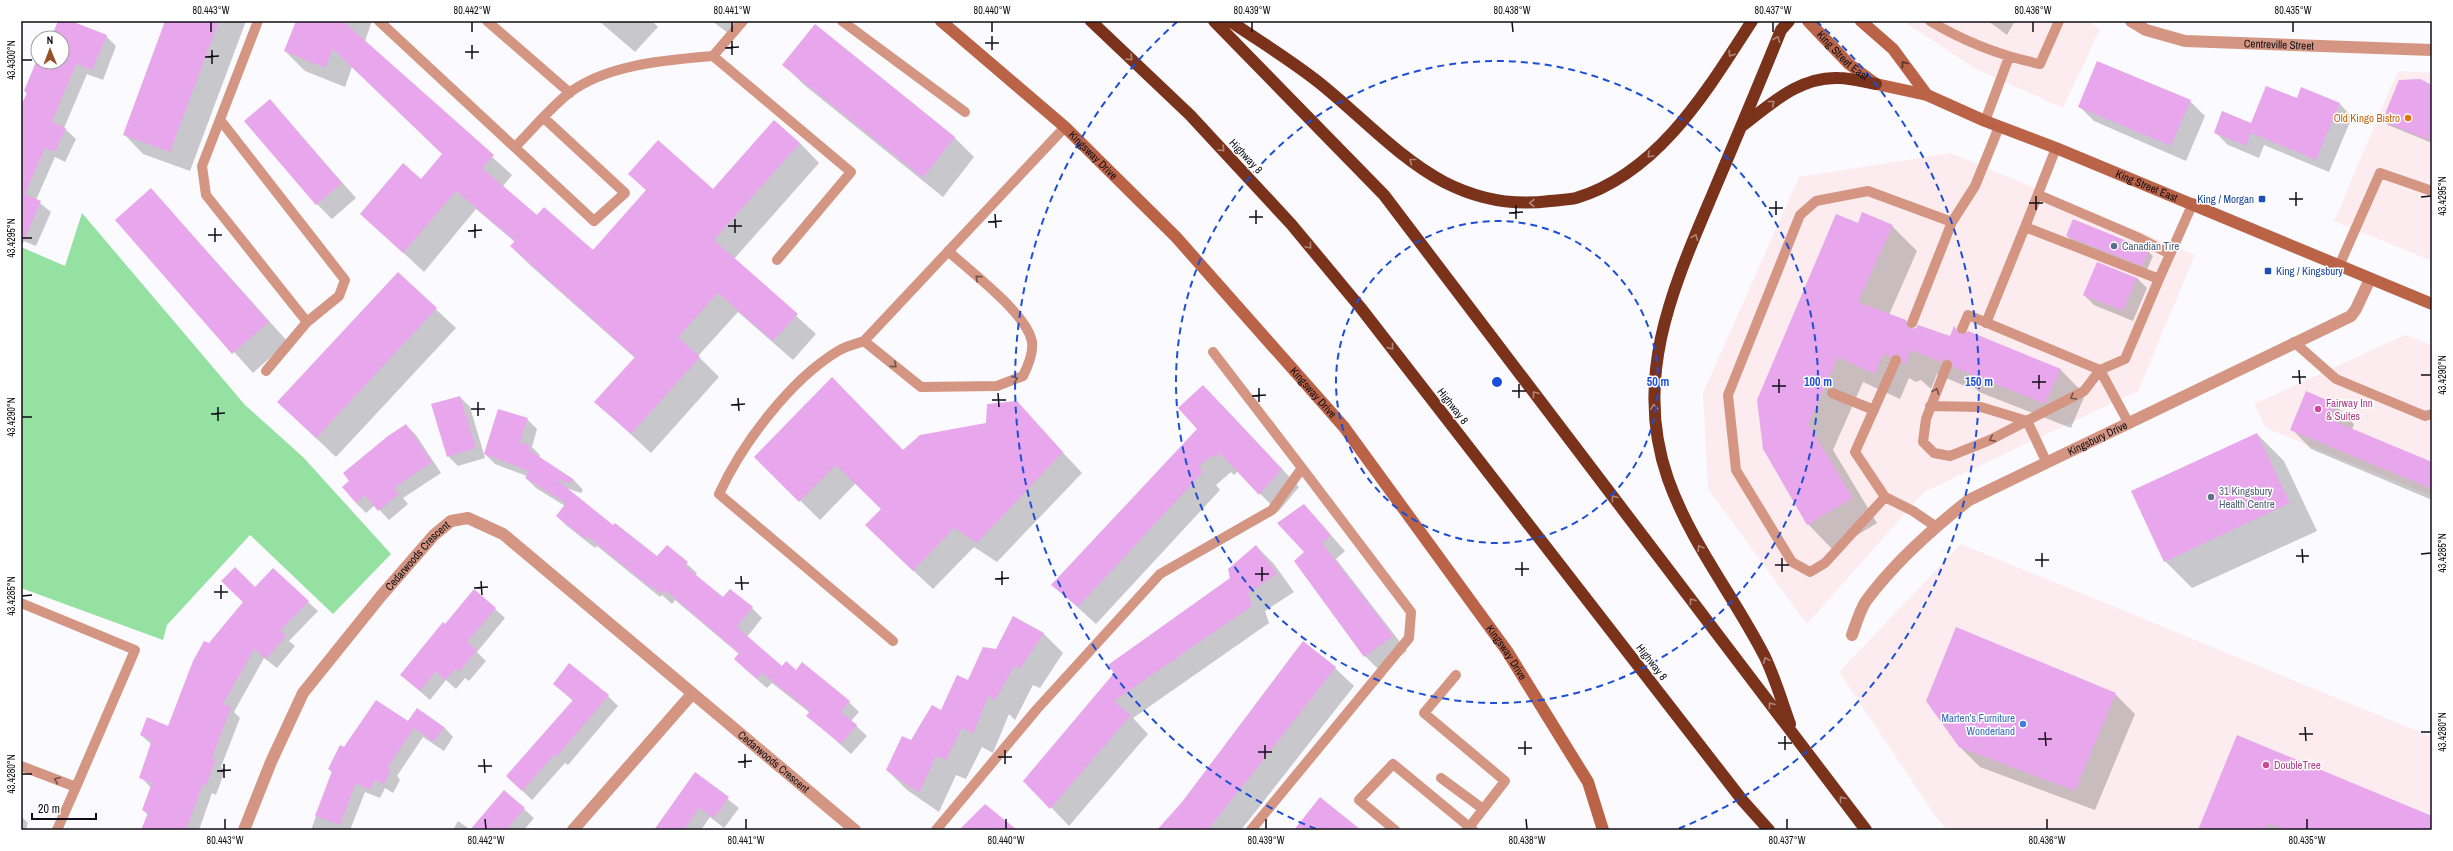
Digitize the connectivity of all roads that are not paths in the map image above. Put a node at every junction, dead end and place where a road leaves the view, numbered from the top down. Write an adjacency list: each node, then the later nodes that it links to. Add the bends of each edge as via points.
1 (258, 21): 25 (lane)
2 (379, 21): 30 (lane)
3 (487, 21): 21 (lane)
4 (743, 21): 18 (lane)
5 (842, 21): 23 (lane)
6 (941, 21): 27 (street, Kingsway Drive)
7 (1091, 21): 74 (highway, Highway 8, one-way to 74, via 1190,115 1301,236 1360,306)
8 (1214, 21): 70 (highway, one-way to 8, via 1384,195)
9 (1230, 21): 10 (highway, one-way to 9, via 1679,125 1643,161 1611,184 1575,198 1535,203 1502,202 1470,193 1443,181 1414,163 1317,80)
10 (1752, 21)
11 (1789, 21): 28 (highway, one-way to 11, via 1781,30)
12 (1808, 21): 20 (street, King Street East, via 1849,64)
13 (1861, 21): 22 (street, King Street East, one-way to 13, via 1893,49)
14 (1930, 21): 19 (lane, via 1953,35)
15 (2059, 21): 19 (lane, via 2040,64)
16 (2131, 21): 17 (street, Centreville Street, via 2146,30 2185,42)
17 (2432, 50)
18 (713, 56): 21 (lane, via 650,62 603,76); 39 (lane, via 851,172)
19 (2009, 57): 26 (lane)
20 (1876, 84): 22 (street, King Street East); 28 (highway, one-way to 20, via 1785,92 1813,80 1839,78)
21 (570, 93): 24 (lane)
22 (1927, 95): 26 (street, King Street East)
23 (965, 112)
24 (544, 118): 30 (lane); 30 (lane, via 625,193 594,221)
25 (221, 121): 44 (lane, via 202,166 206,195); 44 (lane, via 345,280 339,296)
26 (1985, 121): 29 (street, King Street East)
27 (1065, 127): 37 (lane); 84 (street, Kingsway Drive, via 1176,237 1344,427 1506,651 1588,782)
28 (1741, 127): 70 (highway, one-way to 28, via 1765,657 1693,536 1668,479 1659,445 1653,401 1654,371 1667,312 1680,273)
29 (1999, 127): 31 (street, King Street East); 35 (lane, via 1975,186)
30 (515, 147)
31 (2056, 148): 33 (lane); 34 (street, King Street East)
32 (2432, 191): 40 (lane, via 2380,173)
33 (2039, 195): 36 (lane); 38 (lane, via 2089,221)
34 (2192, 203): 38 (lane); 40 (street, King Street East)
35 (1952, 222): 45 (lane); 63 (lane, via 1868,191 1816,201 1800,215 1728,395 1736,470 1792,562 1810,572 1825,563)
36 (2025, 227): 41 (lane, via 2078,245); 46 (lane)
37 (948, 251): 48 (lane); 48 (lane, one-way to 37, via 921,387 997,386 1023,376 1030,362 1032,339 1024,321)
38 (2170, 254): 41 (lane)
39 (777, 260)
40 (2339, 266): 42 (street, King Street East)
41 (2159, 279): 53 (lane, via 2126,359)
42 (2370, 279): 43 (street, King Street East); 49 (street, Kingsbury Drive, via 2351,316)
43 (2432, 304)
44 (307, 322): 54 (lane)
45 (1912, 323)
46 (1986, 323): 47 (lane, via 1968,315); 53 (lane)
47 (1962, 329)
48 (864, 340): 67 (lane, via 839,351 802,378 744,447 719,494)
49 (2294, 342): 58 (lane, via 2336,379 2426,416); 60 (street, Kingsbury Drive)
50 (1213, 352): 62 (lane)
51 (1896, 360): 57 (lane)
52 (1947, 365): 56 (lane, one-way to 52)
53 (2100, 370): 59 (lane, one-way to 59, via 2084,391); 60 (lane)
54 (266, 371)
55 (1832, 393): 57 (lane)
56 (1930, 406): 59 (lane, via 1981,407); 59 (lane, one-way to 56, via 1950,456 1934,453 1923,442)
57 (1874, 410): 63 (lane, via 1855,452)
58 (2432, 414)
59 (2027, 421): 61 (lane)
60 (2129, 424): 61 (street, Kingsbury Drive)
61 (2047, 463): 64 (street, Kingsbury Drive, via 1970,500)
62 (1302, 468): 81 (lane, via 1272,510 1160,574 1036,709); 82 (lane, via 1411,612 1409,638)
63 (1885, 497): 64 (lane)
64 (1935, 526): 66 (street, Kingsbury Drive, via 1865,602)
65 (21, 603): 73 (lane, via 135,650)
66 (1852, 635)
67 (893, 641)
68 (1456, 675): 75 (lane, via 1424,713 1505,781)
69 (692, 694): 78 (street, Cedarwoods Crescent, via 503,534 468,518 451,521 434,535 381,596 303,693 271,762); 79 (street); 80 (street, Cedarwoods Crescent)
70 (1794, 736): 87 (highway, one-way to 70)
71 (21, 766): 73 (lane, one-way to 71)
72 (1441, 778): 75 (lane)
73 (76, 787): 77 (lane)
74 (1743, 801): 85 (highway); 86 (highway, Highway 8)
75 (1483, 809): 76 (lane)
76 (1470, 829): 83 (lane, via 1394,764 1359,800)
77 (58, 830)
78 (244, 830)
79 (573, 830)
80 (855, 830)
81 (936, 830)
82 (1251, 830)
83 (1395, 830)
84 (1603, 830)
85 (1759, 830)
86 (1769, 830)
87 (1866, 830)

